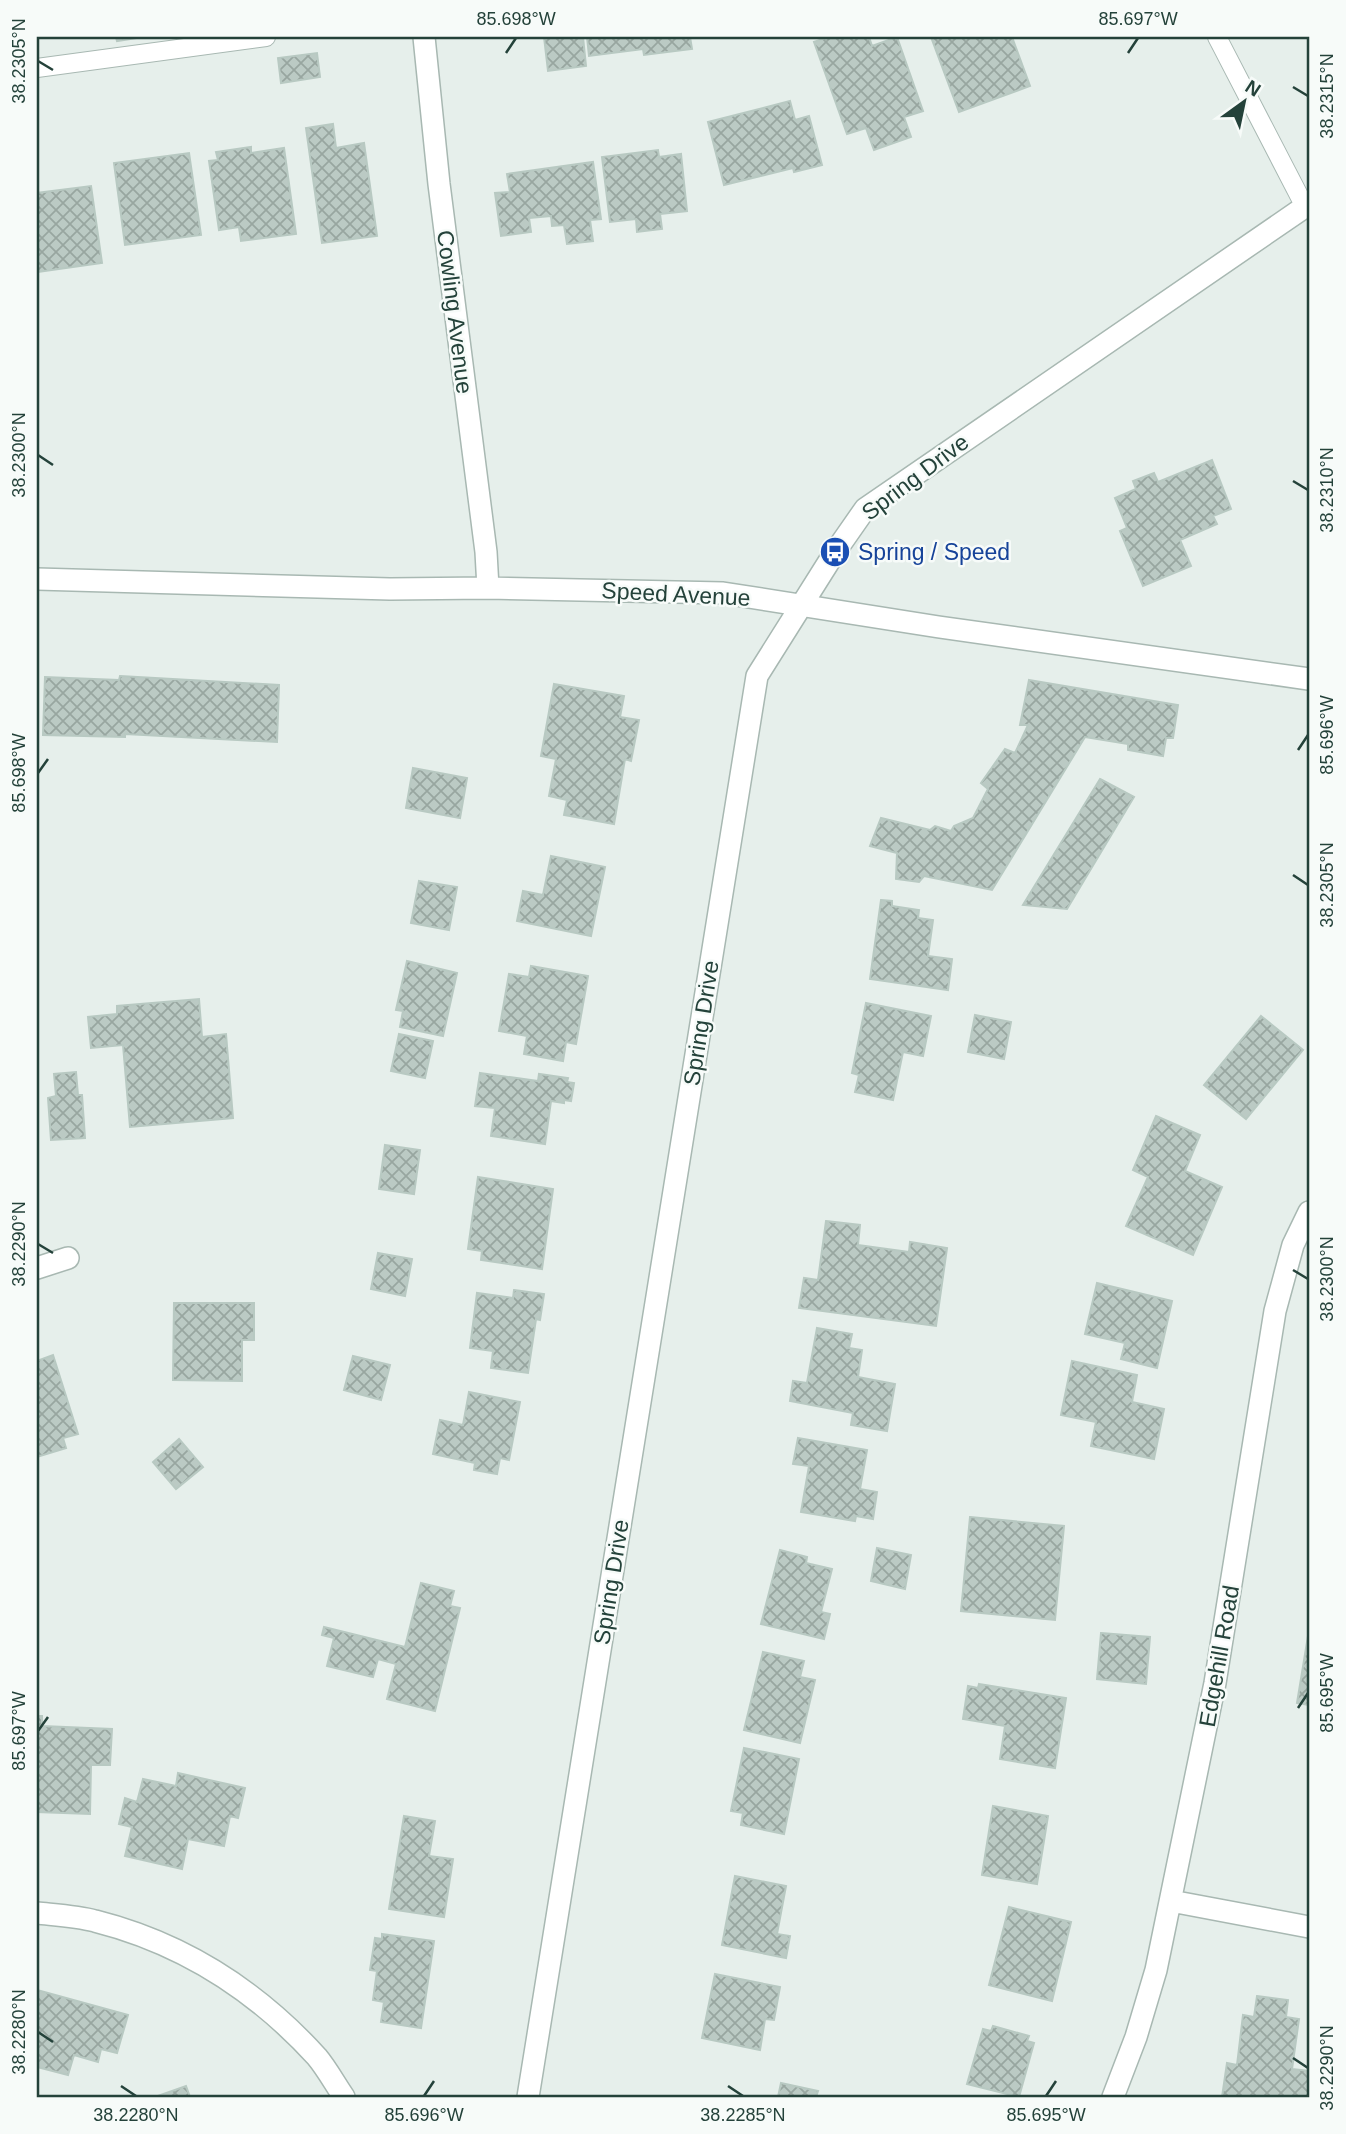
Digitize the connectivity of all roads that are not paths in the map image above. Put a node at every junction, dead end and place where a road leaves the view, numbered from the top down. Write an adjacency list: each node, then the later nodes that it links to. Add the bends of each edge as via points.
1 (266, 37): 4 (lane)
2 (424, 37): 7 (street, Cowling Avenue)
3 (1217, 37): 5 (lane)
4 (37, 68)
5 (1307, 206): 8 (street, Spring Drive, via 865,509)
6 (37, 579): 7 (street, Speed Avenue)
7 (488, 588): 8 (street, Speed Avenue, via 723,593)
8 (801, 605): 9 (street, Speed Avenue); 17 (street, Spring Drive, via 757,677)
9 (1309, 680)
10 (1309, 1212): 13 (street, Edgehill Road, via 1293,1245 1275,1311 1215,1683)
11 (68, 1258): 12 (street)
12 (37, 1268)
13 (1171, 1901): 15 (street); 18 (street, Edgehill Road, via 1156,1970)
14 (37, 1913): 16 (street, via 92,1920 136,1933 225,1977 264,2006 318,2059)
15 (1309, 1927)
16 (344, 2097)
17 (528, 2097)
18 (1113, 2097)

